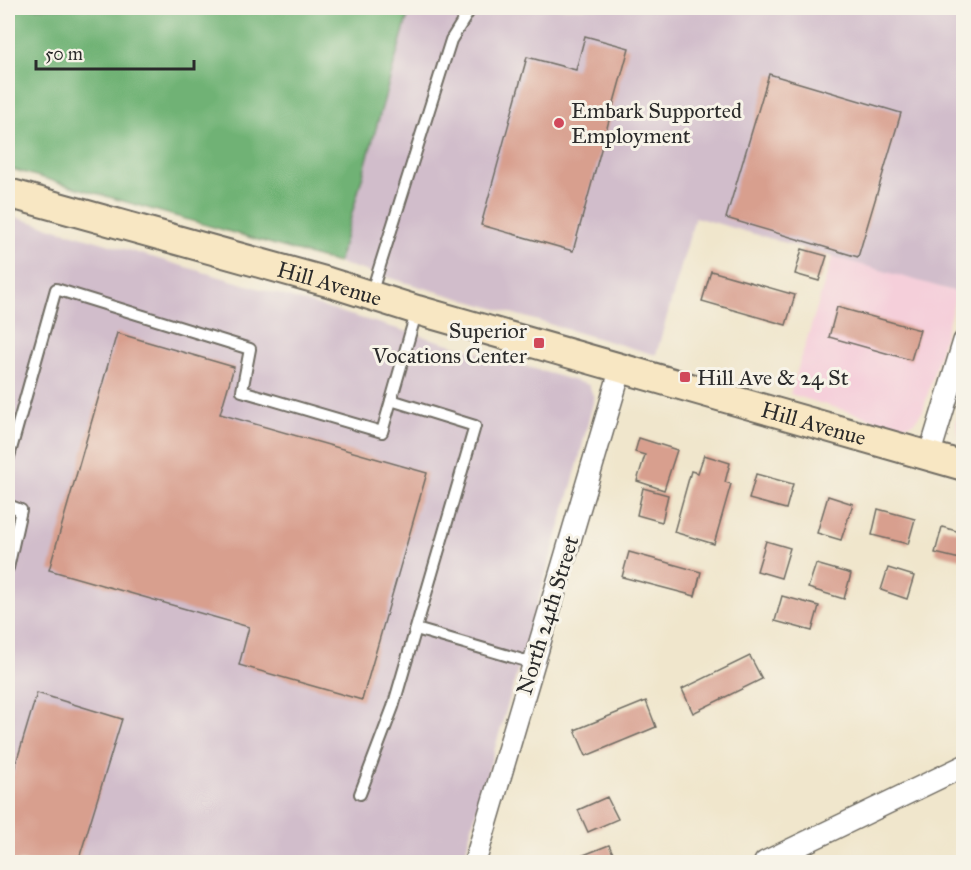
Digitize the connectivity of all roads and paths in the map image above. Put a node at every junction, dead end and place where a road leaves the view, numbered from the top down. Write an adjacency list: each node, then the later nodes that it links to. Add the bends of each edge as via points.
1 (471, 8): 3 (lane, via 451,40)
2 (10, 202): 3 (street, Hill Avenue)
3 (371, 295): 4 (street, Hill Avenue)
4 (417, 310): 6 (street, Hill Avenue); 7 (lane)
5 (963, 341): 8 (street)
6 (621, 368): 8 (street, Hill Avenue); 14 (street, North 24th Street)
7 (391, 400): 9 (lane, via 382,432 242,391 250,349 56,290); 13 (lane, via 475,426)
8 (929, 456): 10 (street, Hill Avenue)
9 (8, 460)
10 (963, 466)
11 (8, 505): 12 (lane, via 21,510)
12 (8, 568)
13 (416, 629): 14 (lane); 16 (lane, via 393,707)
14 (533, 663): 17 (street, North 24th Street)
15 (963, 766): 18 (street)
16 (360, 794)
17 (475, 862)
18 (765, 862)

